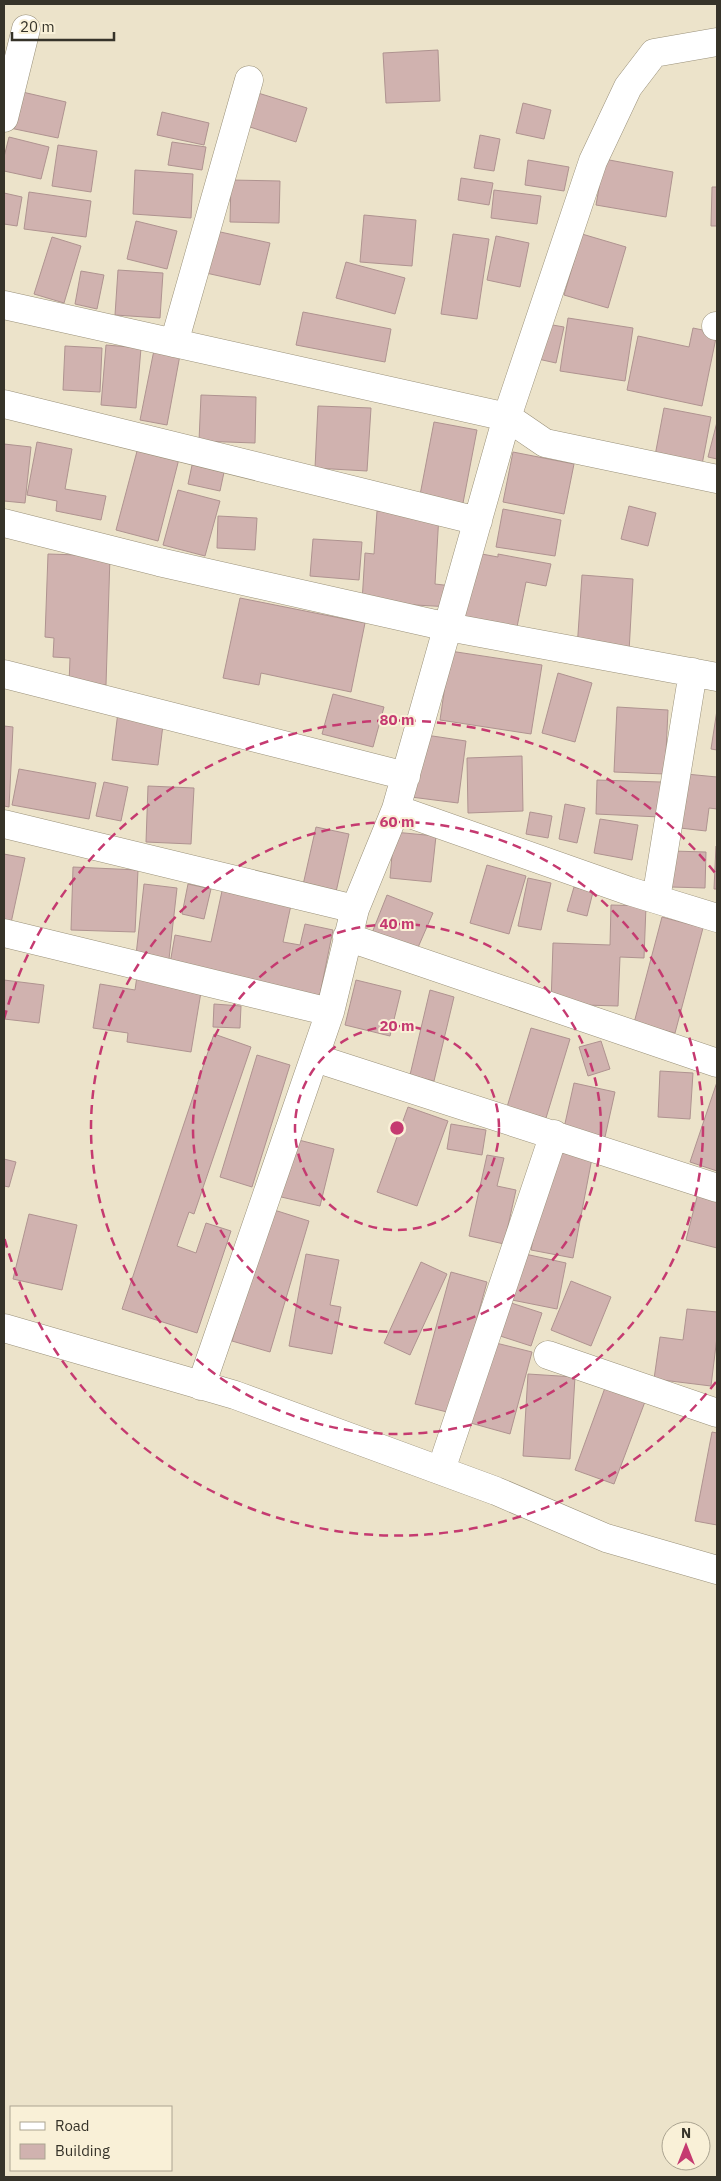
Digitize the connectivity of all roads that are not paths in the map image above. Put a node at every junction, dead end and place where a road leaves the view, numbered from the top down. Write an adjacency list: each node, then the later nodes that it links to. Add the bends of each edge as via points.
1 (26, 29): 4 (street)
2 (717, 42): 8 (street, via 654,53 628,87 593,161)
3 (248, 80): 6 (street)
4 (4, 118)
5 (4, 305): 6 (street)
6 (174, 343): 8 (street)
7 (4, 404): 10 (street)
8 (507, 418): 9 (street, via 545,443); 10 (street)
9 (717, 479)
10 (478, 521): 12 (street)
11 (4, 523): 12 (street, via 159,562)
12 (448, 627): 14 (street); 15 (street)
13 (4, 674): 15 (street)
14 (705, 674): 18 (street)
15 (406, 776): 16 (street)
16 (396, 809): 18 (street); 19 (street)
17 (4, 824): 19 (street)
18 (656, 899): 20 (street)
19 (355, 909): 22 (street)
20 (717, 918)
21 (4, 933): 23 (street)
22 (347, 937): 23 (street); 25 (street)
23 (330, 1012): 24 (street)
24 (315, 1058): 26 (street); 30 (street)
25 (717, 1063)
26 (554, 1134): 27 (street); 32 (street)
27 (717, 1188)
28 (4, 1328): 30 (street)
29 (548, 1355): 31 (street)
30 (201, 1386): 32 (street, via 244,1398)
31 (717, 1413)
32 (442, 1470): 33 (street, via 606,1538)
33 (717, 1570)

